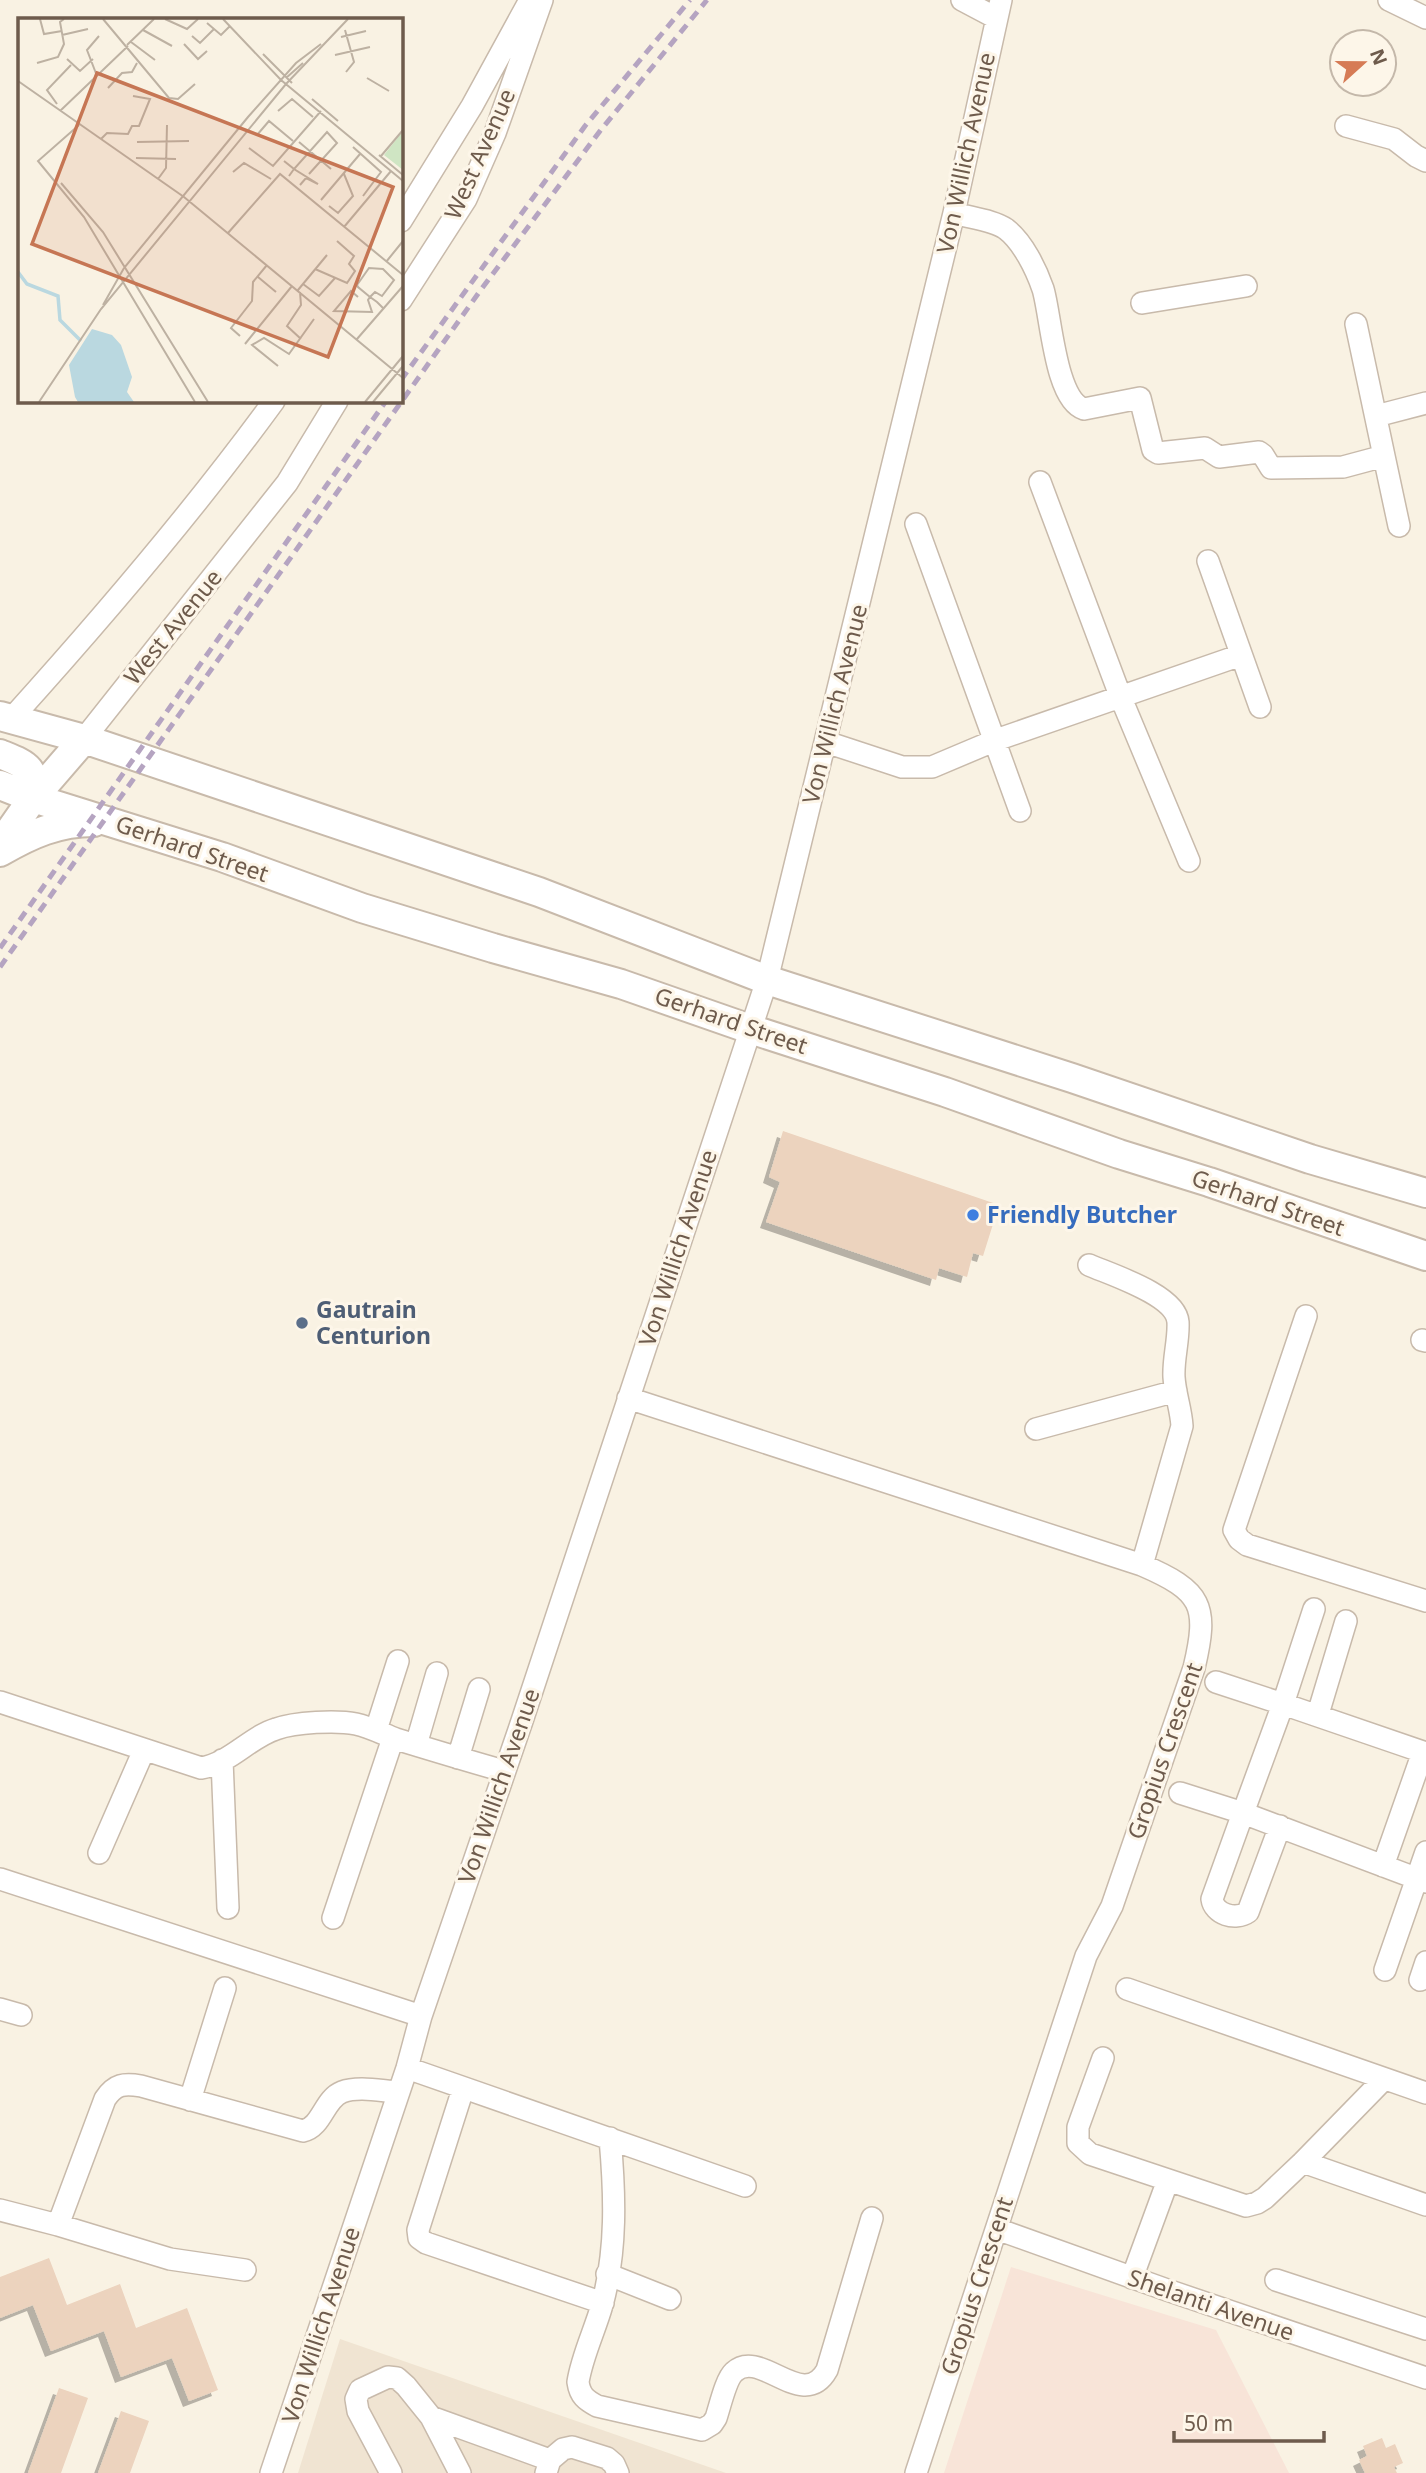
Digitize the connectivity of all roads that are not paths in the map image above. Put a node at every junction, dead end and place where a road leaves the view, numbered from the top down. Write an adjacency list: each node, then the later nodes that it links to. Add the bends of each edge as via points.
1 (530, 0): 10 (street, West Avenue)
2 (542, 0): 12 (street, West Avenue, via 495,133 466,199)
3 (962, 0): 5 (street)
4 (1403, 3): 6 (street)
5 (998, 9): 9 (street, Von Willich Avenue)
6 (1426, 18)
7 (1346, 125): 8 (street, via 1394,139)
8 (1426, 160)
9 (954, 213): 19 (street, via 1004,228 1017,239 1043,288 1071,399 1084,409 1140,398 1153,450 1158,453 1205,448 1219,457 1259,452 1271,468 1343,467); 30 (street, Von Willich Avenue)
10 (402, 220)
11 (1246, 286): 13 (street)
12 (402, 298)
13 (1142, 303)
14 (1356, 324): 18 (street)
15 (273, 402): 27 (street, via 125,590)
16 (336, 402): 28 (street, West Avenue, via 287,483)
17 (1426, 403): 18 (street)
18 (1376, 416): 19 (street)
19 (1384, 456): 22 (street)
20 (1040, 482): 25 (street)
21 (916, 524): 29 (street)
22 (1399, 526)
23 (1208, 561): 24 (street)
24 (1241, 655): 25 (street); 26 (street)
25 (1121, 698): 29 (street); 38 (street)
26 (1260, 707)
27 (4, 722): 28 (street)
28 (84, 739): 33 (street, West Avenue); 39 (street, via 539,891)
29 (996, 740): 30 (street, via 932,767 910,768); 34 (street)
30 (826, 743): 39 (street, Von Willich Avenue)
31 (0, 754): 33 (street, via 29,767 35,779)
32 (0, 785): 33 (street, Gerhard Street)
33 (33, 798): 35 (street, Gerhard Street); 36 (street, West Avenue)
34 (1020, 811)
35 (111, 821): 37 (street, via 47,828); 40 (street, Gerhard Street, via 362,908 621,984)
36 (0, 845)
37 (0, 852)
38 (1189, 861)
39 (767, 980): 40 (street, Von Willich Avenue); 41 (street, via 1300,1156)
40 (750, 1029): 42 (street, Gerhard Street); 46 (street, Von Willich Avenue)
41 (1426, 1193)
42 (1426, 1256)
43 (1089, 1265): 45 (street, via 1162,1298 1173,1309 1178,1320)
44 (1307, 1316): 49 (street, via 1236,1535 1247,1545)
45 (1175, 1391): 47 (street); 48 (street, via 1182,1426)
46 (628, 1398): 48 (street, Gropius Crescent); 65 (street, Von Willich Avenue)
47 (1036, 1429)
48 (1142, 1565): 97 (street, Gropius Crescent, via 1189,1591 1202,1616 1202,1638 1122,1879 1086,1956)
49 (1426, 1601)
50 (1314, 1609): 57 (street)
51 (1346, 1621): 58 (street)
52 (398, 1661): 59 (street)
53 (437, 1673): 60 (street)
54 (1216, 1682): 57 (street)
55 (479, 1689): 63 (street)
56 (0, 1702): 61 (street)
57 (1283, 1704): 58 (street); 67 (street)
58 (1318, 1714): 62 (street)
59 (384, 1734): 60 (street); 64 (street, via 355,1724 288,1726 261,1735); 75 (street)
60 (416, 1745): 63 (street)
61 (144, 1750): 64 (street, via 201,1768); 70 (street)
62 (1425, 1753): 71 (street)
63 (458, 1758): 65 (street)
64 (222, 1760): 74 (street)
65 (504, 1771): 81 (street, Von Willich Avenue)
66 (1180, 1793): 67 (street)
67 (1243, 1813): 68 (street); 68 (street, via 1212,1899 1218,1911 1235,1917 1248,1912)
68 (1280, 1826): 71 (street)
69 (1426, 1852): 73 (street)
70 (99, 1853)
71 (1383, 1866): 73 (street)
72 (0, 1878): 81 (street)
73 (1422, 1880): 76 (street)
74 (228, 1908)
75 (333, 1918)
76 (1385, 1970)
77 (225, 1988): 88 (street)
78 (1127, 1989): 84 (street)
79 (0, 2009): 80 (street)
80 (21, 2015)
81 (421, 2016): 83 (street, Von Willich Avenue)
82 (1103, 2058): 91 (street, via 1078,2127 1078,2143 1090,2154)
83 (407, 2068): 85 (street); 86 (street, Von Willich Avenue)
84 (1384, 2079): 87 (street); 90 (street)
85 (463, 2088): 89 (street); 103 (street, via 419,2238)
86 (398, 2092): 88 (street, via 342,2092 313,2127 303,2131); 108 (street, Von Willich Avenue)
87 (1426, 2093)
88 (190, 2100): 96 (street, via 141,2085 113,2088)
89 (610, 2138): 92 (street); 99 (street, via 615,2206)
90 (1303, 2162): 91 (street, via 1250,2206); 93 (street)
91 (1168, 2180): 100 (street)
92 (745, 2186)
93 (1426, 2205)
94 (0, 2210): 96 (street)
95 (872, 2218): 103 (street, via 825,2374 803,2386 755,2368 736,2370 716,2418 702,2431 584,2399 578,2378)
96 (58, 2225): 98 (street, via 170,2259)
97 (997, 2230): 100 (street, Shelanti Avenue); 112 (street, Gropius Crescent)
98 (245, 2270)
99 (607, 2274): 102 (street); 103 (street)
100 (1132, 2278): 105 (street, Shelanti Avenue)
101 (1276, 2280): 104 (street)
102 (670, 2299)
103 (603, 2303)
104 (1426, 2329)
105 (1426, 2378)
106 (431, 2417): 107 (street); 109 (street, via 397,2378 388,2377 360,2390 358,2411); 110 (street)
107 (548, 2467): 111 (street, via 563,2449 572,2448 607,2458)
108 (271, 2473)
109 (391, 2473)
110 (460, 2473)
111 (618, 2473)
112 (916, 2473)

